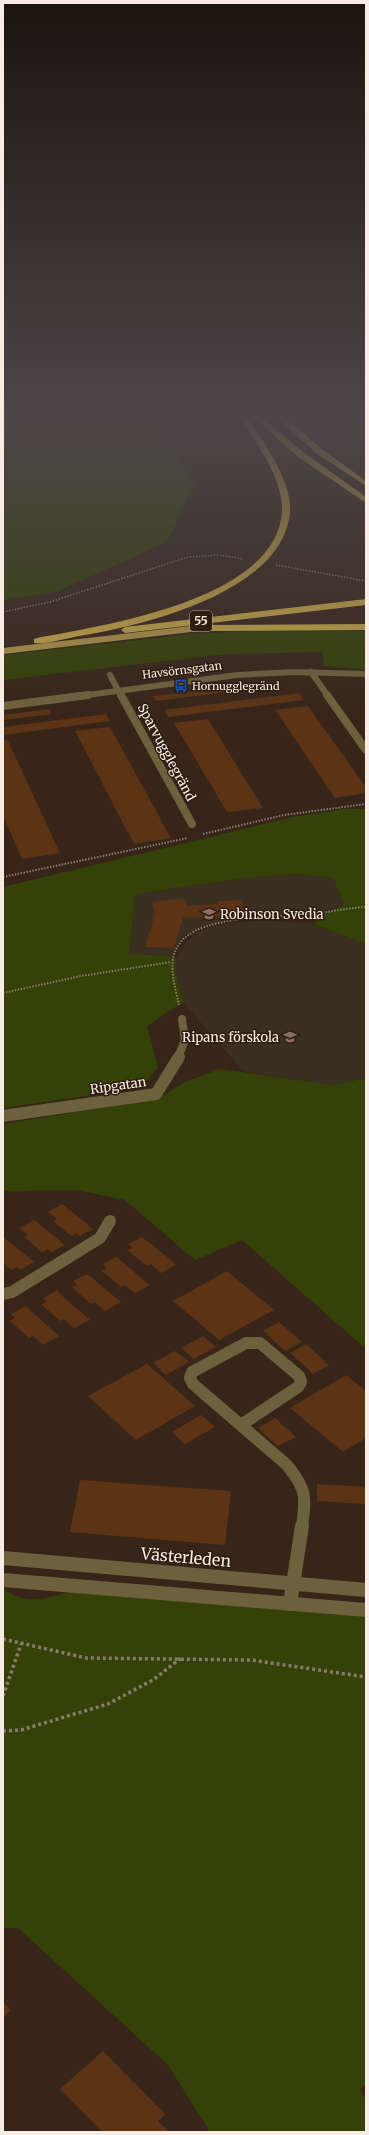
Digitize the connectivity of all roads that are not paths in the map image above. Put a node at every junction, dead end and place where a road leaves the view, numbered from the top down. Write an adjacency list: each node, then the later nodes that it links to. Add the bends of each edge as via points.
1 (286, 516): 6 (highway, via 277,545 242,577 216,592 124,625)
2 (366, 602): 6 (highway, 55)
3 (366, 608): 5 (highway)
4 (366, 627): 5 (highway, 55)
5 (199, 628): 8 (main road, 55)
6 (37, 641): 7 (main road, 55)
7 (3, 645)
8 (3, 651)
9 (311, 672): 10 (street, Havsörnsgatan); 12 (street, Havsörnsgatan, via 230,676); 14 (street)
10 (366, 674)
11 (110, 675): 12 (street, Sparvugglegränd)
12 (120, 691): 13 (street, Havsörnsgatan); 15 (street, Sparvugglegränd)
13 (3, 706)
14 (366, 750)
15 (192, 824)
16 (182, 1019): 17 (street, Ripgatan, via 185,1040 177,1061 156,1094)
17 (3, 1116)
18 (110, 1221): 19 (street, via 100,1238 12,1292)
19 (3, 1294)
20 (241, 1425): 20 (street, via 193,1384 190,1378 192,1372 246,1343 260,1344 299,1376 301,1382 298,1387); 23 (street, via 287,1464 305,1493)
21 (3, 1558): 23 (street, Västerleden)
22 (3, 1580): 25 (street)
23 (293, 1584): 24 (street, Västerleden); 25 (street)
24 (366, 1590)
25 (290, 1604): 26 (street)
26 (366, 1610)

